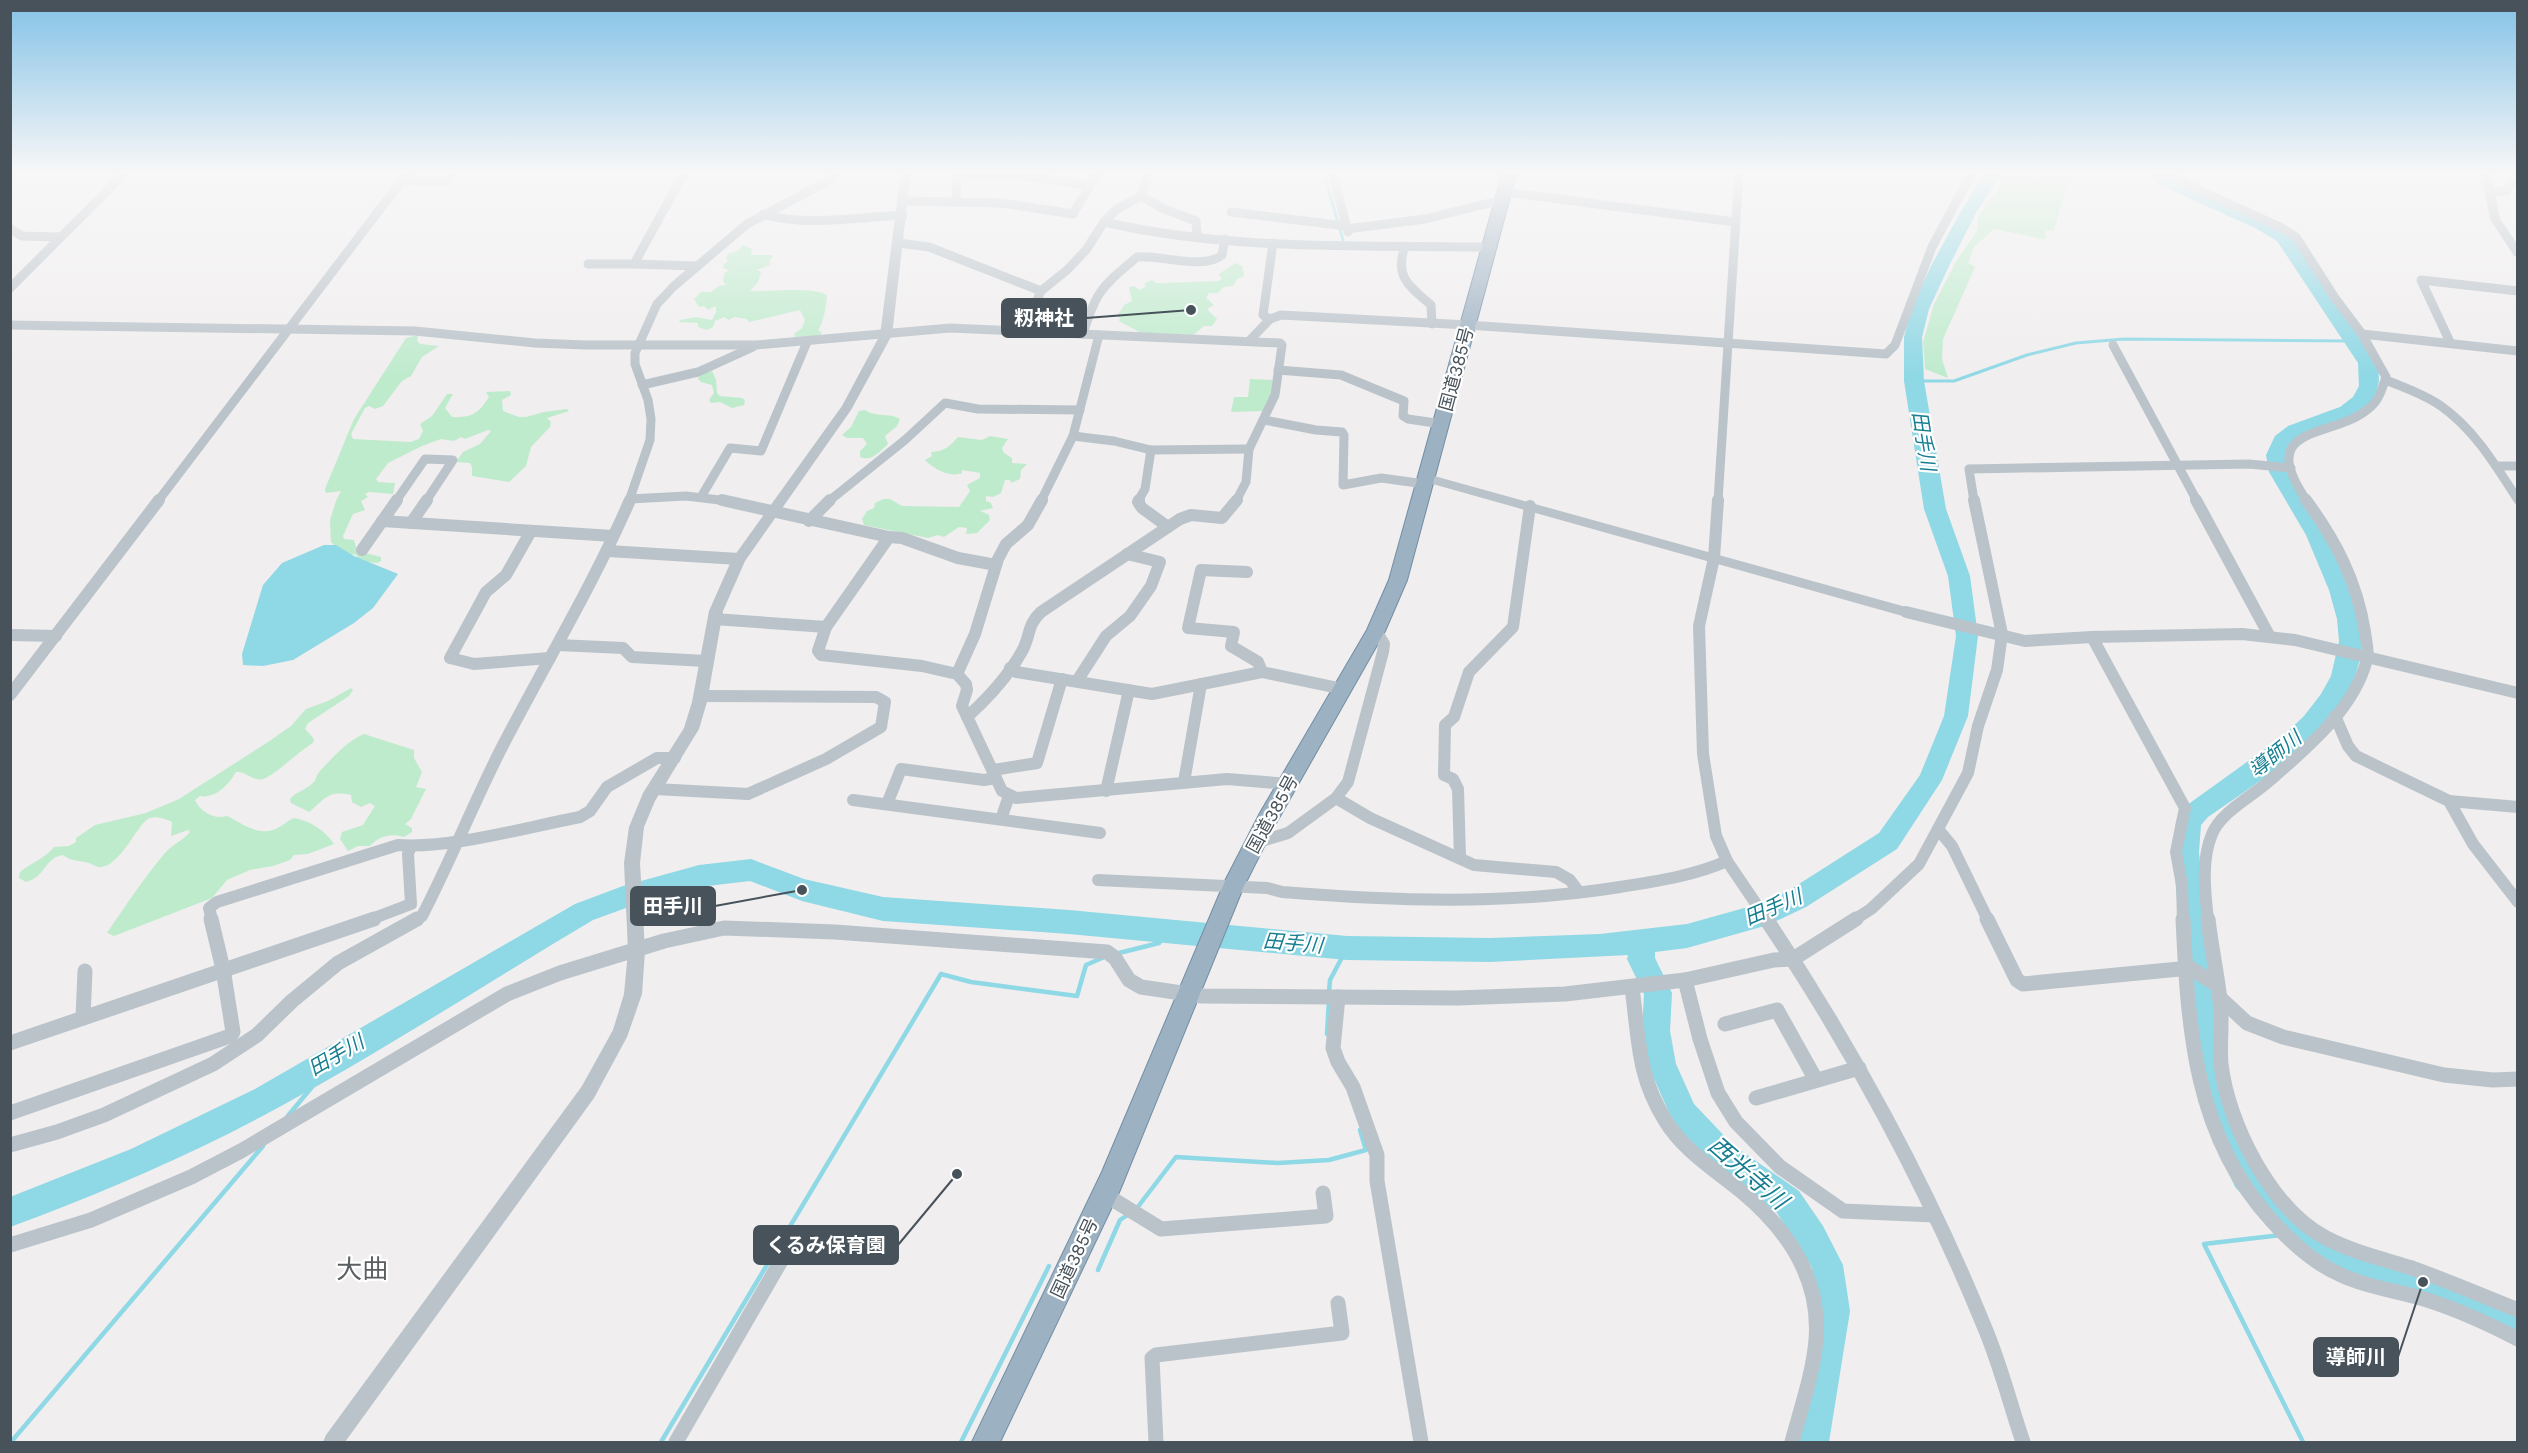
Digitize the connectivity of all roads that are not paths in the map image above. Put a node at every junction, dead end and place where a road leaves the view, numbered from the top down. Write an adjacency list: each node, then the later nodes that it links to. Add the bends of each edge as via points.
1 (58, 239): 23 (street)
2 (358, 239): 30 (street)
3 (648, 239): 21 (street)
4 (730, 239): 22 (street)
5 (899, 239): 14 (street)
6 (1093, 239): 24 (street, via 1067,270)
7 (1225, 239): 15 (street); 32 (street, via 1224,252 1213,260 1137,257 1102,287)
8 (1349, 239): 16 (street)
9 (1491, 239): 18 (highway, 国道385号)
10 (1734, 239): 39 (street)
11 (1936, 239): 39 (street, via 1895,345 1886,354)
12 (2297, 239): 33 (street)
13 (2507, 239): 19 (street)
14 (899, 243): 24 (street, via 929,247); 34 (street)
15 (1273, 243): 16 (street); 26 (street, via 1263,315)
16 (1350, 245): 17 (street)
17 (1405, 246): 18 (street); 27 (street, via 1399,266 1404,282 1431,305)
18 (1489, 247): 29 (highway, 国道385号)
19 (2517, 254)
20 (588, 264): 21 (street)
21 (634, 264): 22 (street)
22 (698, 266): 40 (street, via 664,294)
23 (10, 288)
24 (1041, 291): 31 (street, via 1031,314)
25 (2517, 291): 38 (street, via 2421,280)
26 (1270, 319): 27 (street, via 1281,315); 36 (street)
27 (1432, 324): 29 (street)
28 (10, 325): 30 (street)
29 (1468, 325): 39 (street); 49 (highway, 国道385号)
30 (289, 330): 40 (street, via 415,331 535,343); 83 (street)
31 (1014, 331): 32 (street); 34 (street, via 950,328)
32 (1083, 334): 35 (street)
33 (2362, 334): 38 (street); 45 (street, via 2380,362)
34 (886, 335): 37 (street); 62 (street, via 847,408)
35 (1098, 335): 36 (street); 47 (street)
36 (1250, 340): 44 (street, via 1282,345)
37 (807, 342): 41 (street); 58 (street, via 761,451 730,448)
38 (2450, 342): 43 (street)
39 (1728, 343): 73 (street)
40 (637, 345): 41 (street); 46 (street, via 635,364)
41 (756, 345): 46 (street, via 698,372)
42 (2113, 345): 53 (street)
43 (2517, 351)
44 (1278, 370): 48 (street, via 1275,395); 49 (street, via 1341,375 1404,401 1403,416 1408,419)
45 (2386, 380): 54 (street, via 2427,397 2451,413); 56 (street, via 2377,399 2357,419 2301,439 2293,447)
46 (642, 385): 59 (street, via 651,419 650,440)
47 (1080, 410): 50 (street); 64 (street, via 962,408 945,403)
48 (1264, 420): 51 (street); 57 (street, via 1342,432 1343,485 1381,478)
49 (1442, 424): 57 (highway, 国道385号)
50 (1073, 436): 52 (street); 75 (street, via 1037,510 1028,525 1006,544)
51 (1249, 449): 52 (street); 66 (street, via 1246,482 1222,518 1191,514)
52 (1151, 450): 66 (street, via 1145,489 1138,502)
53 (2177, 466): 56 (street, via 2261,464); 81 (street, via 1970,469); 85 (street)
54 (2496, 466): 55 (street); 60 (street)
55 (2517, 466)
56 (2291, 468): 87 (street, via 2298,487 2325,526 2352,577)
57 (1426, 481): 61 (street); 80 (highway, 国道385号, via 1398,580)
58 (701, 497): 59 (street); 62 (street)
59 (630, 499): 68 (street)
60 (2517, 500)
61 (1530, 506): 73 (street); 121 (street, via 1513,627 1469,672 1454,717 1445,725 1444,775 1453,778 1458,789)
62 (771, 511): 64 (street); 74 (street)
63 (382, 521): 65 (street); 65 (street, via 425,459 453,460); 70 (street)
64 (809, 521): 69 (street)
65 (411, 523): 67 (street)
66 (1168, 527): 72 (street)
67 (531, 531): 68 (street); 88 (street, via 506,575 486,591 450,658 474,664)
68 (613, 536): 71 (street)
69 (889, 537): 75 (street); 79 (street)
70 (362, 550)
71 (608, 551): 74 (street); 86 (street)
72 (1127, 554): 90 (street, via 1033,618 1022,654); 94 (street, via 1160,562 1152,586 1130,616 1106,636)
73 (1714, 558): 77 (street); 122 (street, via 1699,627 1700,708 1710,807 1716,836)
74 (739, 559): 78 (street)
75 (996, 565): 92 (street, via 975,634)
76 (1247, 572): 91 (street, via 1201,570 1188,628 1234,632 1231,646 1258,662)
77 (1906, 612): 81 (street)
78 (714, 619): 79 (street); 89 (street)
79 (826, 627): 92 (street, via 818,651 821,655)
80 (1376, 631): 96 (highway, 国道385号); 110 (street, via 1384,644 1383,652 1348,782)
81 (2002, 634): 84 (street, via 2025,641); 116 (street, via 1997,670 1978,726 1968,773)
82 (10, 635): 83 (street)
83 (56, 636): 99 (street)
84 (2092, 637): 85 (street); 130 (street, via 2185,808 2175,849)
85 (2270, 637): 87 (street)
86 (558, 645): 88 (street); 89 (street, via 623,648 632,657)
87 (2368, 657): 98 (street); 102 (street)
88 (550, 658): 118 (street, via 501,749)
89 (706, 661): 100 (street)
90 (1010, 668): 93 (street); 101 (street, via 975,710)
91 (1262, 672): 95 (street); 96 (street)
92 (957, 674): 101 (street, via 966,684)
93 (1062, 679): 94 (street); 104 (street, via 1037,763)
94 (1077, 681): 97 (street)
95 (1201, 684): 97 (street, via 1152,694); 105 (street)
96 (1343, 689): 106 (highway, 国道385号)
97 (1129, 690): 108 (street)
98 (2517, 693)
99 (10, 695)
100 (703, 696): 103 (street); 107 (street, via 876,697 885,702 885,713 880,727 826,759 748,794)
101 (965, 712): 104 (street)
102 (2335, 716): 112 (street, via 2356,756); 135 (street, via 2212,833 2206,871)
103 (675, 758): 107 (street); 118 (street, via 657,758 607,787 590,811 580,817)
104 (994, 774): 109 (street); 113 (street, via 984,780 901,769)
105 (1184, 782): 106 (street, via 1227,779); 108 (street)
106 (1289, 783): 119 (highway, 国道385号)
107 (655, 789): 127 (street, via 633,842)
108 (1106, 790): 109 (street)
109 (1009, 796): 115 (street)
110 (1336, 798): 119 (street, via 1288,834); 121 (street, via 1378,822)
111 (854, 800): 113 (street)
112 (2449, 801): 114 (street); 126 (street, via 2473,844)
113 (887, 804): 115 (street)
114 (2517, 807)
115 (1001, 819): 117 (street)
116 (1938, 829): 128 (street, via 1919,864 1871,909); 130 (street, via 1952,846 2017,980 2023,984)
117 (1100, 832)
118 (460, 840): 120 (street); 145 (street, via 422,916 338,963 236,1051 104,1115)
119 (1255, 843): 124 (highway, 国道385号)
120 (411, 846): 129 (street, via 408,907); 129 (street, via 398,845 217,902 209,908)
121 (1460, 858): 125 (street, via 1487,868 1556,872 1567,876)
122 (1730, 864): 125 (street, via 1675,878); 128 (street)
123 (1098, 880): 124 (street)
124 (1233, 887): 125 (street, via 1415,899); 134 (highway, 国道385号)
125 (1579, 892)
126 (2517, 902)
127 (638, 946): 134 (street, via 724,928 1031,945 1107,952 1115,957 1129,980 1141,987); 149 (street, via 507,994 191,1177 91,1220); 154 (street, via 637,982 629,1014 615,1048 588,1092)
128 (1790, 955): 132 (street); 140 (street)
129 (223, 969): 137 (street); 144 (street, via 230,1036)
130 (2187, 969): 135 (street); 153 (street, via 2191,1030 2206,1110 2228,1163 2275,1227 2293,1245 2330,1270 2367,1285 2442,1304)
131 (85, 971): 137 (street)
132 (1685, 980): 133 (street); 148 (street, via 1718,1093 1736,1122 1780,1167 1843,1211)
133 (1632, 988): 136 (street, via 1457,998); 159 (street, via 1640,1060 1665,1120 1697,1157 1777,1224 1791,1242 1813,1291 1816,1340)
134 (1191, 990): 136 (street); 147 (highway, 国道385号)
135 (2218, 992): 141 (street, via 2248,1024 2279,1036 2461,1079); 152 (street, via 2222,1065 2232,1111 2259,1166 2303,1223 2358,1251)
136 (1338, 997): 158 (street, via 1333,1048 1353,1087 1377,1155 1377,1180)
137 (83, 1018): 139 (street)
138 (1725, 1024): 142 (street, via 1777,1010)
139 (10, 1043)
140 (1859, 1068): 142 (street); 148 (street)
141 (2517, 1078)
142 (1816, 1080): 143 (street)
143 (1756, 1098)
144 (10, 1113)
145 (10, 1145)
146 (1323, 1193): 147 (street, via 1326,1216 1161,1229)
147 (1104, 1194): 156 (highway, 国道385号)
148 (1934, 1215): 160 (street, via 1985,1327)
149 (10, 1245)
150 (789, 1247): 155 (street)
151 (1338, 1304): 157 (street, via 1342,1333 1152,1358)
152 (2517, 1310)
153 (2517, 1339)
154 (333, 1443)
155 (676, 1443)
156 (986, 1443)
157 (1156, 1443)
158 (1420, 1443)
159 (1792, 1443)
160 (2023, 1443)

